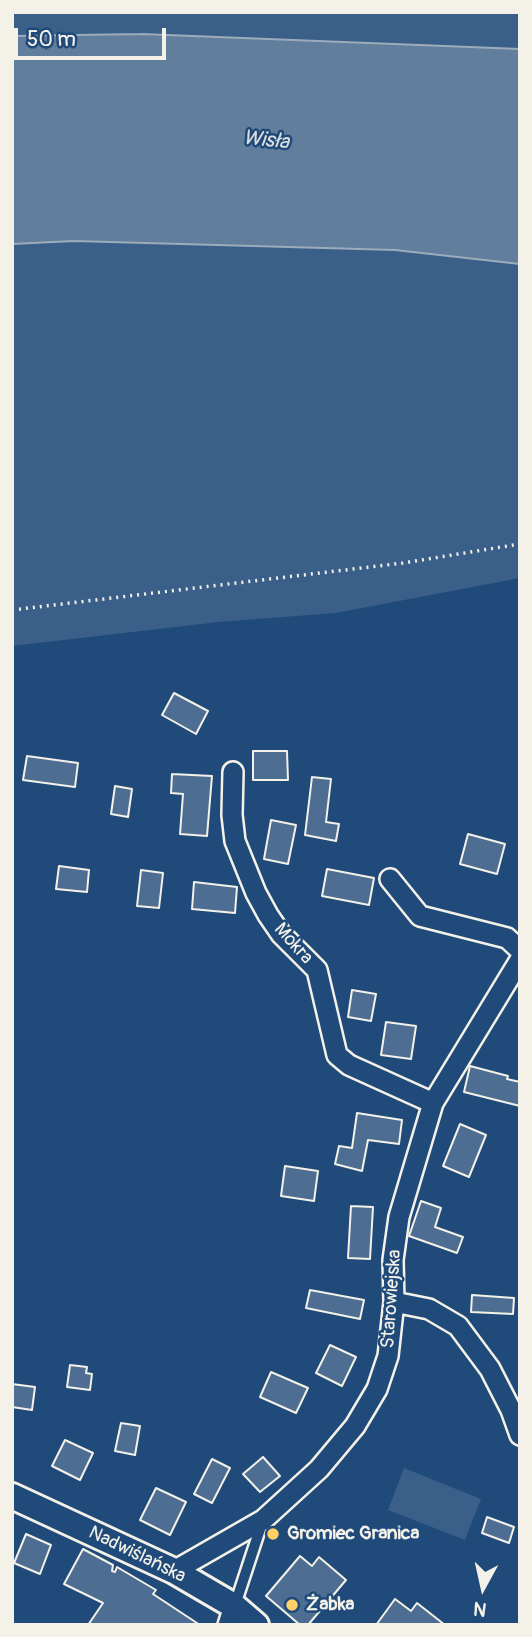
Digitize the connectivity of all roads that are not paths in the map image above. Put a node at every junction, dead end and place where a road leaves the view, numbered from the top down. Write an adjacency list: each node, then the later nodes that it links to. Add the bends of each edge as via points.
1 (233, 772): 5 (street, Mokra, via 235,841 274,925 317,970 337,1055 349,1065)
2 (390, 880): 3 (street, via 420,916 507,938)
3 (520, 950)
4 (520, 960): 5 (street, Starowiejska)
5 (433, 1103): 6 (street, Starowiejska, via 398,1217)
6 (394, 1302): 7 (street, via 429,1310 458,1326 490,1369); 9 (street, Starowiejska, via 388,1356 377,1389 355,1426)
7 (520, 1435)
8 (12, 1496): 10 (street, Nadwiślańska)
9 (263, 1520): 10 (street, Starowiejska); 11 (lane)
10 (174, 1571): 11 (street, Nadwiślańska)
11 (231, 1615): 12 (street, Nadwiślańska)
12 (256, 1625)

